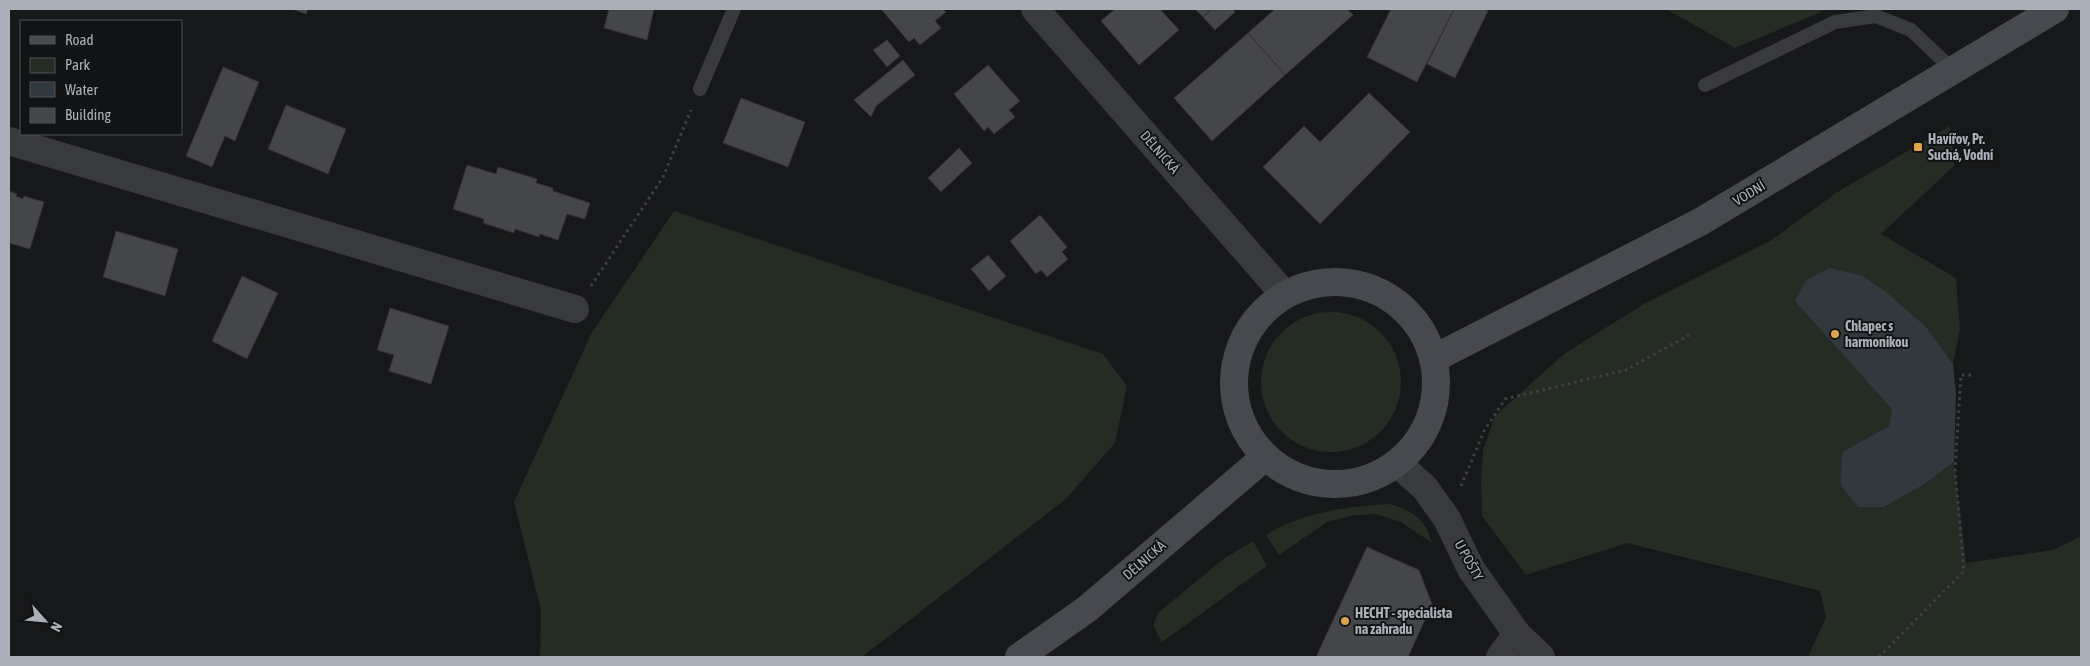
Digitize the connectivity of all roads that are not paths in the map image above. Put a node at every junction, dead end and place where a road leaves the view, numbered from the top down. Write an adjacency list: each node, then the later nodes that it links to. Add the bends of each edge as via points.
1 (734, 9): 6 (lane)
2 (1035, 9): 8 (street, DĚLNICKÁ)
3 (2056, 9): 4 (main road, VODNÍ)
4 (1953, 70): 5 (lane, via 1911,30 1876,16 1835,22); 10 (main road, VODNÍ, via 1700,222)
5 (1705, 85)
6 (700, 89)
7 (9, 141): 9 (street)
8 (1285, 295): 10 (main road, via 1307,286 1330,282 1353,283 1375,290 1412,318 1425,337); 11 (main road, via 1260,314 1243,340 1234,371 1235,402 1246,432)
9 (575, 309)
10 (1433, 359): 12 (main road, via 1436,388 1430,416 1417,442)
11 (1265, 457): 12 (main road, via 1288,473 1316,483 1344,484 1372,477); 14 (main road, DĚLNICKÁ, via 1087,609)
12 (1397, 463): 13 (street, U POŠTY, via 1424,488 1448,519 1471,569)
13 (1517, 634): 15 (street); 16 (street, U POŠTY)
14 (1019, 657)
15 (1500, 657)
16 (1541, 657)

